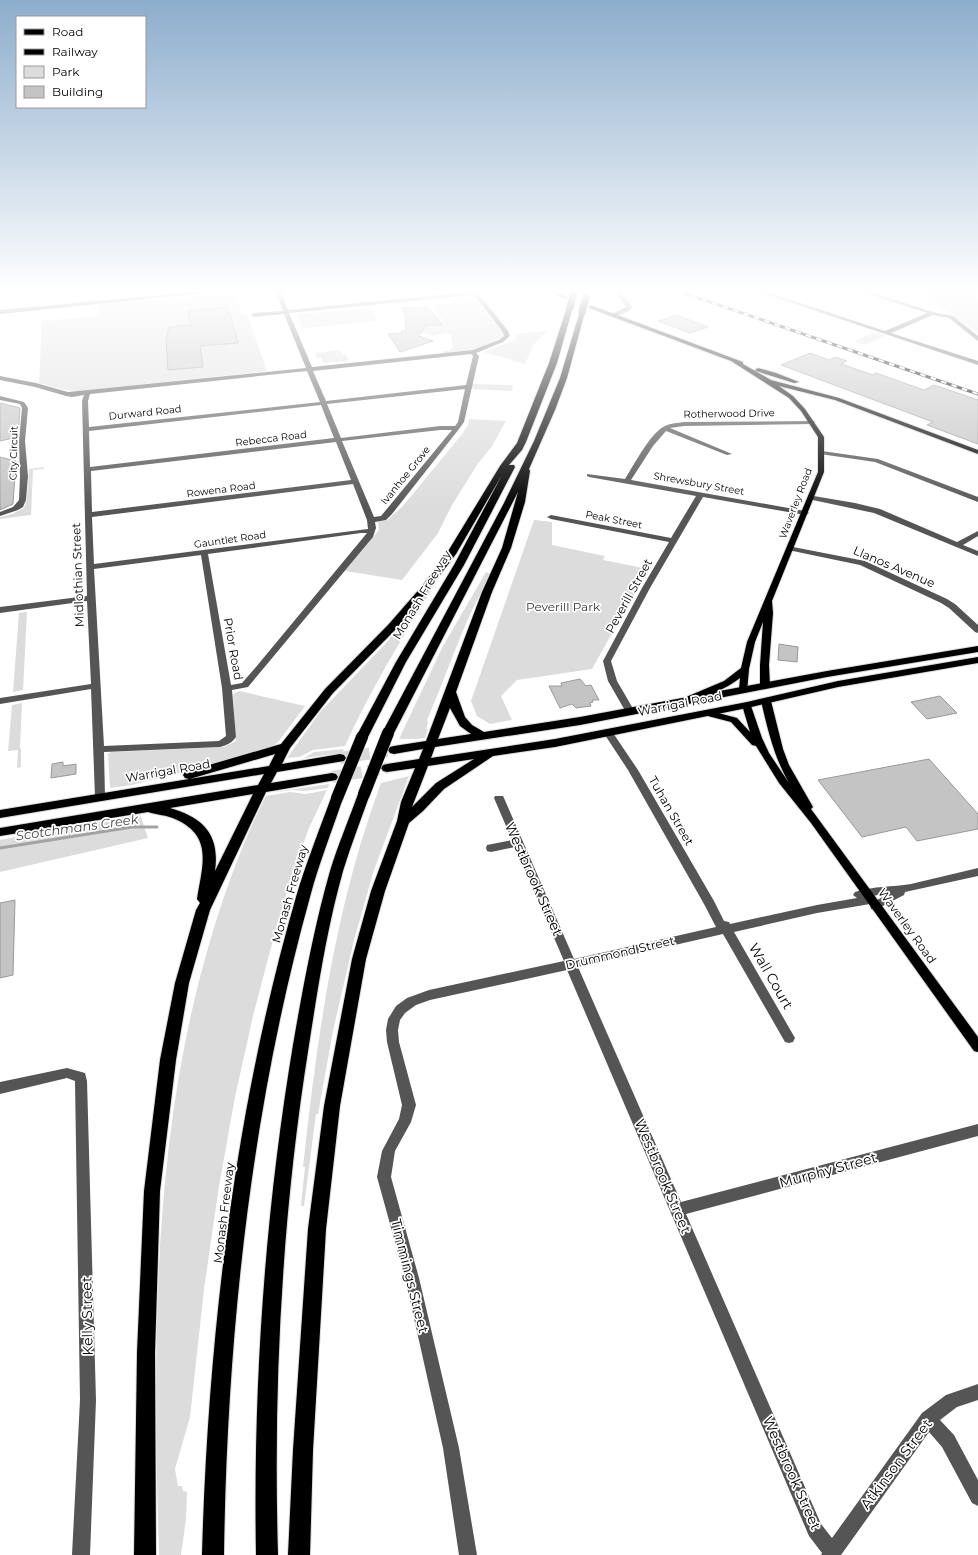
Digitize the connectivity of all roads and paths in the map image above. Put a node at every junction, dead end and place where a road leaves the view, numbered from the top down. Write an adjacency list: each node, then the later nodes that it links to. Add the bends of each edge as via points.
1 (307, 365): 8 (street)
2 (352, 365): 8 (street)
3 (474, 365): 13 (street, Ivanhoe Grove)
4 (552, 365): 24 (highway, Monash Freeway, bridge)
5 (568, 365): 29 (highway, bridge)
6 (740, 365): 11 (main road, Waverley Road)
7 (744, 365): 9 (main road, Waverley Road)
8 (309, 369): 14 (street); 18 (street)
9 (758, 370): 12 (main road, Waverley Road); 17 (main road, via 776,374)
10 (1, 378): 14 (street, via 66,394)
11 (768, 381): 12 (main road); 15 (main road, Waverley Road)
12 (780, 384): 15 (main road, Waverley Road); 17 (main road)
13 (469, 387): 18 (street, Durward Road); 20 (street, Ivanhoe Grove, via 461,422)
14 (85, 396): 22 (street, Midlothian Street)
15 (791, 397): 19 (main road, Waverley Road)
16 (0, 398): 37 (street, City Circuit, via 22,403 25,408 21,502 13,510)
17 (837, 399): 25 (main road)
18 (323, 403): 22 (street, Durward Road); 23 (street)
19 (812, 422): 21 (street, Rotherwood Drive, via 684,424); 26 (main road, Waverley Road, via 821,437)
20 (457, 428): 23 (street, Rebecca Road); 40 (street, Ivanhoe Grove, via 389,512 383,518)
21 (666, 428): 27 (street); 31 (street)
22 (87, 429): 28 (street, Midlothian Street)
23 (338, 440): 28 (street, Rebecca Road); 32 (street)
24 (522, 442): 71 (highway, via 504,466 451,554 426,587 392,627 329,691); 110 (highway, Monash Freeway, bridge, via 477,534 401,662 362,737 337,798 304,896 272,1023 238,1219 218,1413)
25 (978, 452)
26 (822, 453): 34 (main road, Waverley Road, via 821,472); 35 (street, via 876,460)
27 (728, 454)
28 (88, 469): 38 (street, Midlothian Street)
29 (526, 470): 60 (highway, via 522,497 513,527); 111 (highway, bridge, via 388,733 337,871 302,1033 287,1132 274,1269 267,1407 265,1498)
30 (589, 475): 31 (street, Shrewsbury Street)
31 (626, 481): 33 (street, Shrewsbury Street)
32 (355, 482): 38 (street, Rowena Road); 40 (street)
33 (701, 494): 36 (street, Shrewsbury Street); 43 (street, Peverill Street)
34 (812, 497): 36 (main road, Waverley Road); 44 (street, via 877,511)
35 (978, 500)
36 (805, 513): 45 (main road, Waverley Road)
37 (0, 514)
38 (89, 515): 48 (street, Midlothian Street)
39 (551, 517): 43 (street, Peak Street)
40 (371, 520): 41 (street)
41 (372, 531): 46 (street, Gauntlet Road); 58 (street, via 245,684)
42 (978, 533): 44 (street)
43 (673, 541): 65 (street, Peverill Street, via 607,661 608,670)
44 (958, 545): 47 (street)
45 (791, 548): 50 (main road, Waverley Road); 52 (street, Llanos Avenue, via 862,563 944,601)
46 (204, 552): 48 (street, Gauntlet Road); 58 (street, Prior Road)
47 (978, 554)
48 (91, 567): 49 (street, Midlothian Street)
49 (91, 598): 51 (street); 56 (street, Midlothian Street)
50 (769, 599): 55 (main road, Waverley Road, via 751,642); 57 (main road, Waverley Road, via 763,663)
51 (0, 610)
52 (978, 630)
53 (978, 649): 57 (highway, Warrigal Road)
54 (978, 660): 62 (highway, Warrigal Road, via 838,684)
55 (745, 669): 59 (main road, Waverley Road); 63 (main road, via 738,676 707,692)
56 (95, 686): 61 (street); 72 (street, Midlothian Street)
57 (765, 686): 59 (highway, Warrigal Road); 62 (highway, Waverley Road)
58 (227, 688): 72 (street, Prior Road, via 231,737 227,741 220,744)
59 (744, 690): 63 (highway, Warrigal Road); 64 (highway, Waverley Road)
60 (450, 692): 68 (highway, via 462,723 469,730); 70 (highway)
61 (0, 701)
62 (766, 701): 64 (highway, Warrigal Road); 88 (main road, Waverley Road, via 784,765)
63 (674, 704): 65 (highway, Warrigal Road)
64 (748, 705): 66 (highway, Warrigal Road); 76 (main road, Waverley Road, via 756,736)
65 (630, 712): 68 (highway, Warrigal Road)
66 (707, 713): 67 (highway, Warrigal Road); 76 (main road, via 734,720)
67 (608, 732): 74 (highway, Warrigal Road); 96 (street, Tuhan Street, via 633,770 720,925)
68 (482, 736): 69 (highway, Warrigal Road)
69 (462, 739): 70 (highway, Warrigal Road); 75 (highway, via 467,748)
70 (431, 744): 73 (highway, Warrigal Road); 78 (highway)
71 (285, 747): 79 (highway); 82 (highway)
72 (99, 749): 84 (street, Midlothian Street)
73 (394, 750)
74 (492, 752): 75 (highway, Warrigal Road); 89 (highway, via 440,786)
75 (477, 754): 78 (highway, Warrigal Road)
76 (764, 754): 88 (main road, Waverley Road, via 788,791)
77 (340, 758): 79 (highway, Warrigal Road)
78 (423, 763): 80 (highway, Warrigal Road); 89 (highway, via 407,802)
79 (273, 768): 82 (highway, Warrigal Road); 83 (highway)
80 (387, 768)
81 (332, 777): 83 (highway)
82 (150, 788): 84 (highway, Warrigal Road)
83 (262, 788): 86 (highway); 95 (highway)
84 (100, 797): 87 (highway, Warrigal Road)
85 (498, 798): 91 (street, Westbrook Street)
86 (138, 808): 90 (highway); 95 (highway, via 178,815 201,832 209,847)
87 (0, 814)
88 (815, 820): 94 (main road, Waverley Road)
89 (403, 821): 112 (highway, via 378,891 360,958 339,1058 332,1106 316,1237 303,1442)
90 (0, 832)
91 (518, 843): 92 (street); 97 (street, Westbrook Street)
92 (491, 848)
93 (978, 872): 94 (street)
94 (871, 900): 96 (street, Drummond Street, via 837,904); 100 (main road, Waverley Road)
95 (203, 910): 109 (highway, via 182,982 168,1060 152,1191 145,1391)
96 (726, 929): 97 (street, Drummond Street); 99 (street, Wall Court)
97 (572, 964): 98 (street, Drummond Street, via 428,995); 103 (street, Westbrook Street)
98 (404, 1006): 113 (street, Timmings Street, via 394,1019 391,1031 409,1105 403,1124 390,1147 384,1177 412,1278 451,1448)
99 (789, 1038)
100 (978, 1047)
101 (0, 1088): 108 (street, Kelly Street, via 67,1073 80,1077 81,1081 88,1400)
102 (978, 1130): 103 (street, Murphy Street)
103 (677, 1210): 107 (street, Westbrook Street, via 815,1530)
104 (978, 1392): 105 (street, Atkinson Street, via 952,1401)
105 (928, 1419): 106 (street, via 948,1441); 107 (street, Atkinson Street)
106 (978, 1497)
107 (831, 1553)
108 (81, 1555)
109 (145, 1555)
110 (213, 1555)
111 (268, 1555)
112 (299, 1555)
113 (468, 1555)

